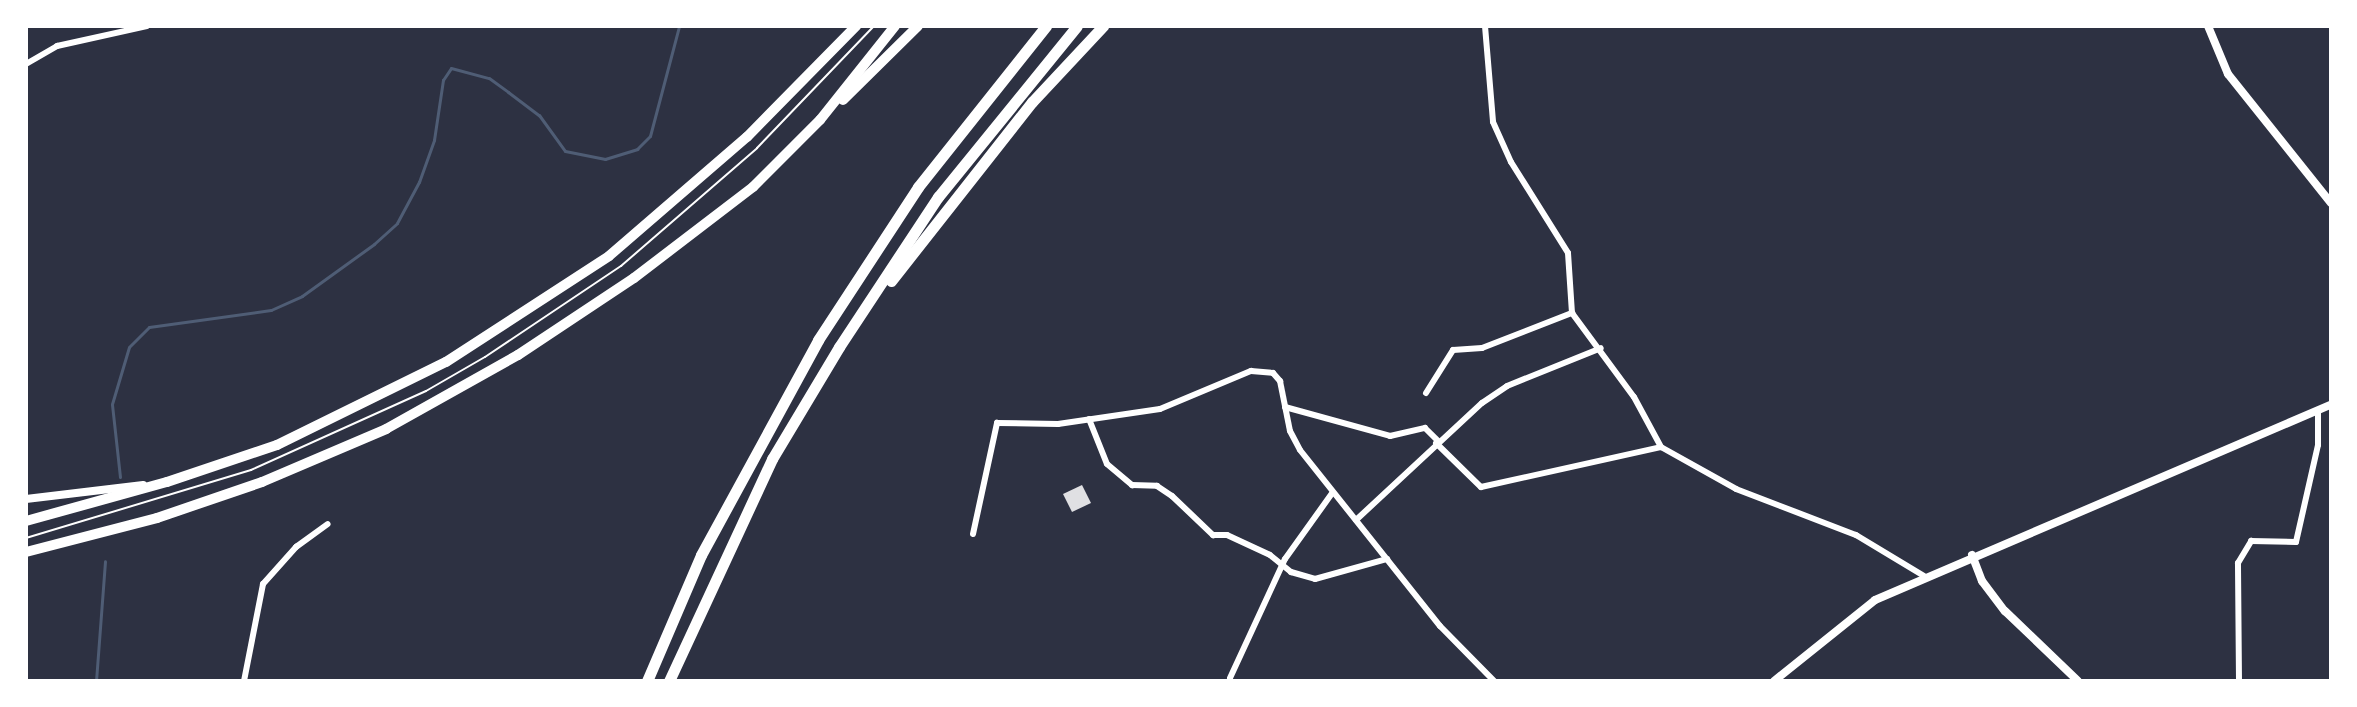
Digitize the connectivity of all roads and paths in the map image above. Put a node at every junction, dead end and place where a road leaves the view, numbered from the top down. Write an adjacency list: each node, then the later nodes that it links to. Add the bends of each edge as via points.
1 (147, 26): 11 (street, via 57,46)
2 (874, 26): 31 (path, via 757,148 653,239 485,357 413,398 262,465)
3 (895, 26): 12 (highway)
4 (918, 26): 12 (highway)
5 (1046, 26): 39 (highway, via 918,187 818,340 701,555)
6 (1077, 26): 15 (highway, via 938,197)
7 (1103, 26): 15 (highway, via 1032,102)
8 (1485, 26): 14 (street, via 1493,122 1511,162 1568,253)
9 (2208, 26): 13 (street, via 2228,74)
10 (854, 28): 24 (highway, via 747,137 609,256 504,327 394,392 277,445)
11 (26, 64)
12 (820, 120): 32 (highway, via 753,187 634,278 455,392 386,429 262,482 157,518)
13 (2331, 203)
14 (1572, 313): 16 (street); 17 (street, via 1482,348 1453,350)
15 (839, 347): 40 (highway, via 772,459)
16 (1601, 348): 22 (street, via 1507,386); 23 (street)
17 (1426, 393)
18 (2331, 405): 20 (street)
19 (1285, 407): 21 (street, via 1280,381 1259,370 1160,409); 22 (street, via 1390,436 1425,428); 25 (street, via 1300,450)
20 (2318, 411): 33 (street); 44 (street, via 2318,445 2296,542 2251,541 2238,563)
21 (1089, 419): 30 (street, via 997,423); 35 (street, via 1107,464 1132,485 1157,486 1213,535 1227,535)
22 (1437, 442): 23 (street, via 1481,487); 27 (street)
23 (1661, 447): 36 (street, via 1736,489 1856,535)
24 (167, 482): 26 (street); 28 (highway)
25 (1333, 492): 27 (street); 35 (street)
26 (26, 499)
27 (1356, 520): 34 (street)
28 (26, 521)
29 (328, 524): 38 (street, via 296,547 263,584)
30 (973, 534)
31 (26, 538)
32 (26, 552)
33 (1972, 555): 36 (street); 43 (street, via 1982,581 2005,611)
34 (1387, 559): 35 (street, via 1315,579); 41 (street, via 1440,626)
35 (1283, 564): 37 (street)
36 (1924, 576): 42 (street, via 1875,600)
37 (1230, 678)
38 (244, 681)
39 (647, 681)
40 (669, 681)
41 (1494, 681)
42 (1774, 681)
43 (2078, 681)
44 (2239, 681)

